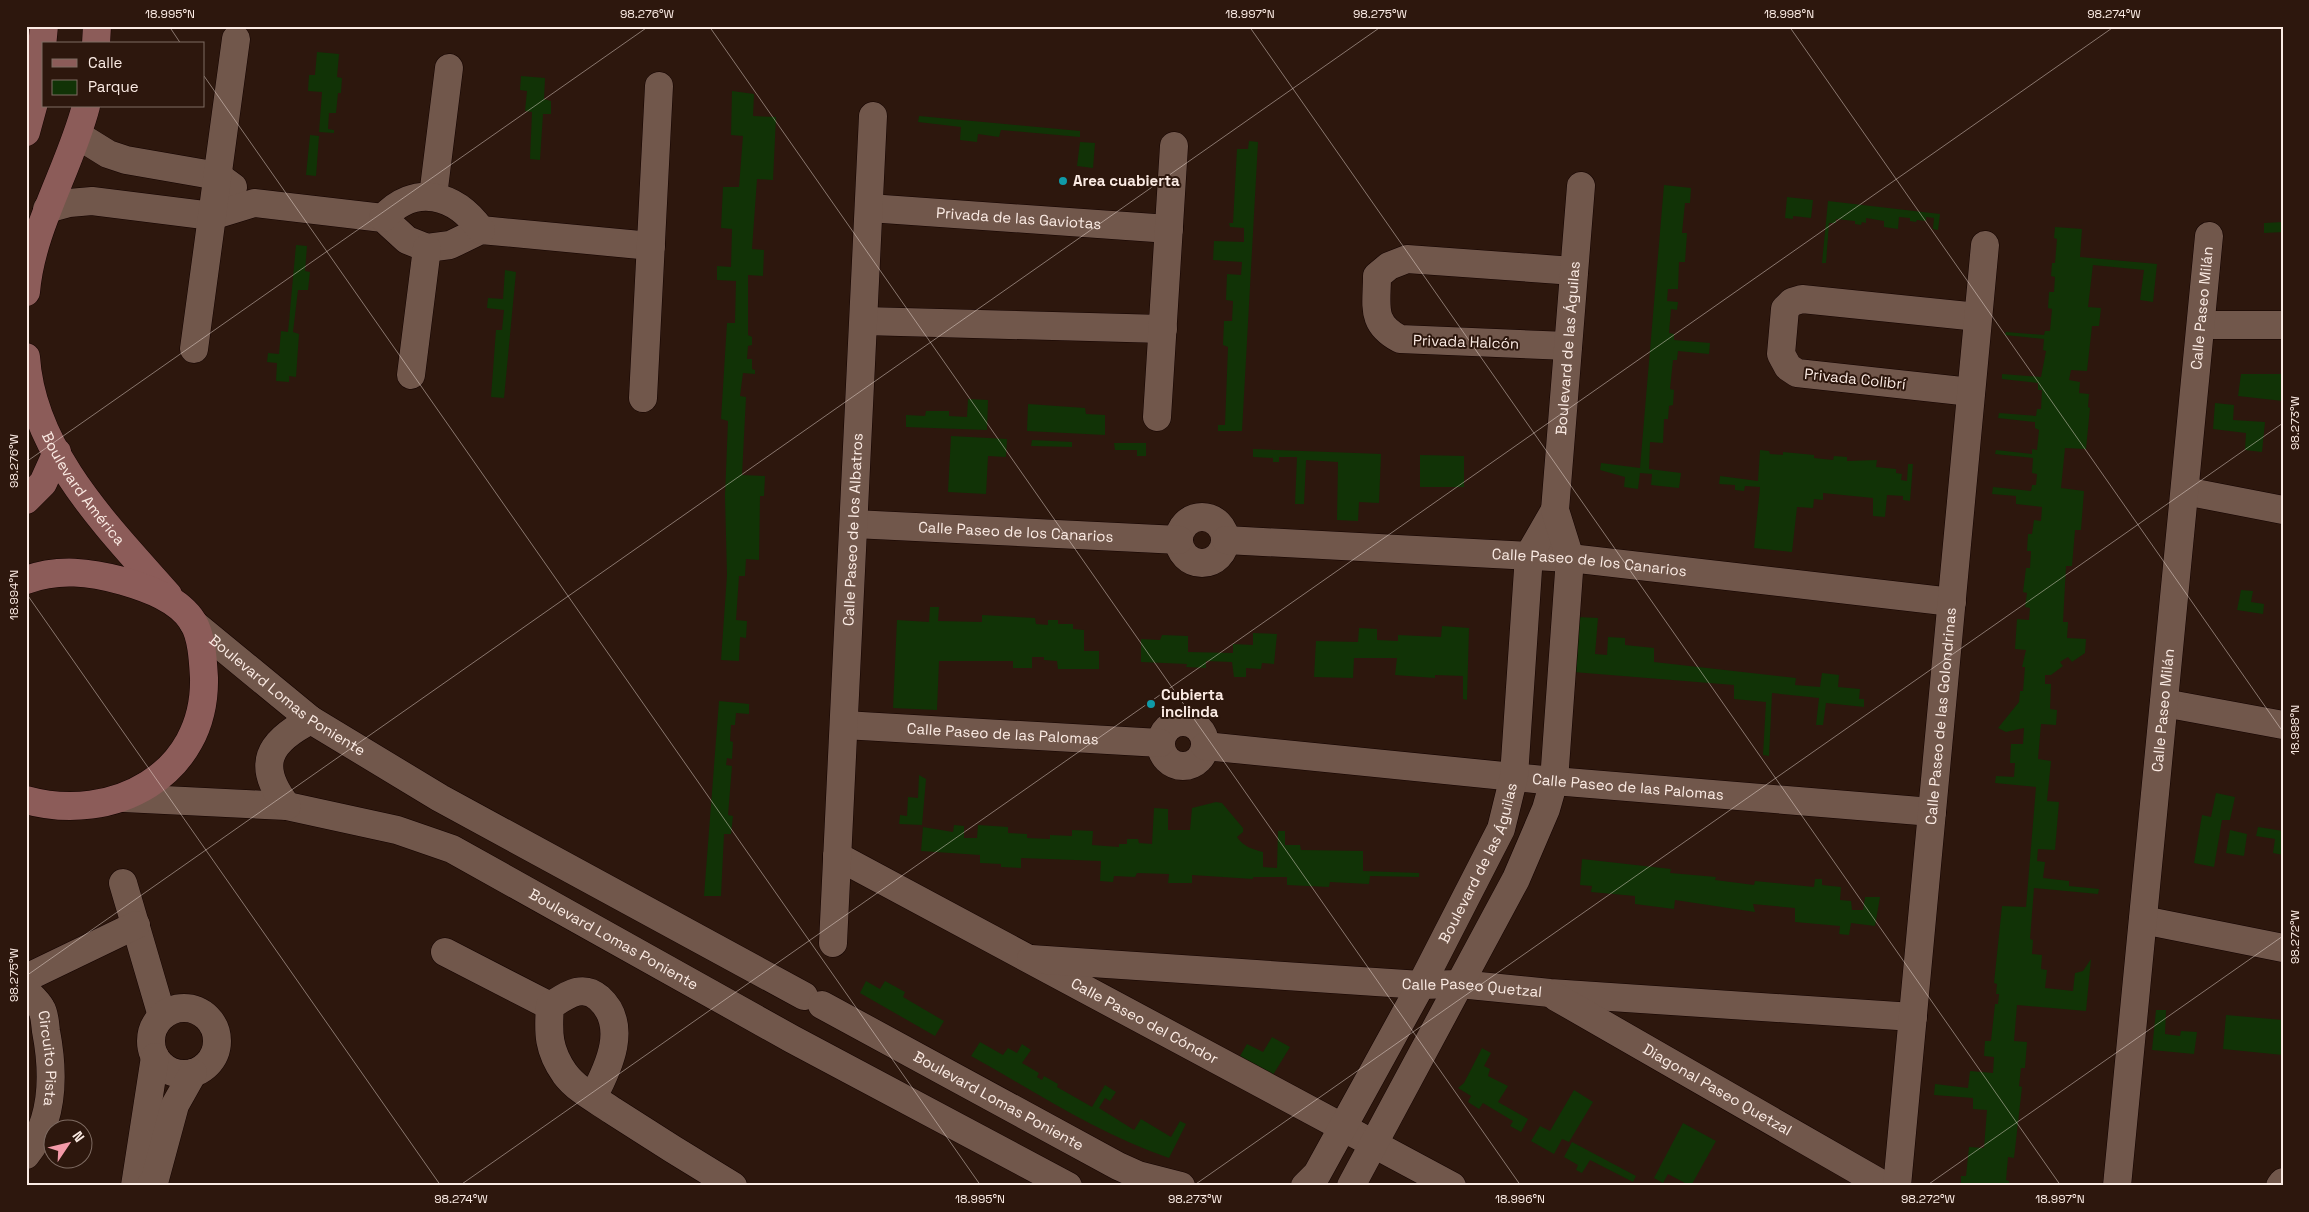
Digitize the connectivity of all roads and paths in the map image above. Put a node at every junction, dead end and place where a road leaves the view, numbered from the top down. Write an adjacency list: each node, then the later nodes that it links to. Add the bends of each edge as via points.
1 (44, 26): 4 (main road)
2 (97, 26): 5 (main road)
3 (236, 39): 15 (street)
4 (42, 42)
5 (96, 42)
6 (42, 47): 11 (main road, via 38,88)
7 (449, 68): 17 (street)
8 (659, 86): 28 (street)
9 (85, 108): 12 (main road)
10 (873, 116): 20 (street, Calle Paseo de los Albatros)
11 (27, 129)
12 (78, 136): 14 (street, via 108,154); 21 (main road)
13 (1174, 146): 24 (street)
14 (126, 160): 15 (street); 18 (street)
15 (218, 176): 19 (street); 22 (street)
16 (1581, 186): 30 (street, Boulevard de las Águilas)
17 (433, 196): 23 (street, via 406,200 394,206); 25 (street, via 470,215)
18 (114, 202): 21 (street, via 84,202); 22 (street)
19 (254, 203): 22 (street); 23 (street)
20 (869, 208): 24 (street, Privada de las Gaviotas); 33 (street, Calle Paseo de los Albatros)
21 (47, 209): 31 (main road)
22 (212, 216): 38 (street)
23 (383, 218): 29 (street, via 407,240)
24 (1169, 229): 36 (street)
25 (481, 230): 28 (street); 29 (street, via 450,245)
26 (2209, 236): 34 (street, Calle Paseo Milán)
27 (1985, 245): 32 (street, Calle Paseo de las Golondrinas)
28 (651, 246): 42 (street)
29 (427, 248): 40 (street)
30 (1574, 271): 37 (street, Boulevard de las Águilas); 37 (street, Privada Halcón, via 1407,259 1389,266 1378,276 1376,317 1386,332 1400,339)
31 (26, 292)
32 (1978, 317): 41 (street, Calle Paseo de las Golondrinas); 41 (street, Privada Colibrí, via 1802,298 1786,309 1781,354 1788,367 1797,373)
33 (864, 321): 36 (street); 49 (street, Calle Paseo de los Albatros)
34 (2201, 325): 35 (street); 45 (street, Calle Paseo Milán)
35 (2283, 325)
36 (1163, 329): 43 (street)
37 (1568, 346): 47 (street, Boulevard de las Águilas)
38 (194, 349)
39 (26, 357): 44 (main road, Boulevard América, via 35,406)
40 (411, 375)
41 (1971, 392): 54 (street, Calle Paseo de las Golondrinas)
42 (643, 398)
43 (1157, 417)
44 (56, 452): 46 (main road, via 43,483); 53 (main road, Boulevard América, via 106,524)
45 (2185, 491): 48 (street); 56 (street, Calle Paseo Milán)
46 (26, 500)
47 (1555, 510): 50 (street, Boulevard de las Águilas); 51 (street, Boulevard de las Águilas)
48 (2283, 510)
49 (854, 524): 50 (street, Calle Paseo de los Canarios, via 1179,540 1186,556 1202,563 1219,556 1226,540); 58 (street, Calle Paseo de los Albatros)
50 (1529, 555): 51 (street, Calle Paseo de los Canarios); 60 (street, Boulevard de las Águilas)
51 (1570, 558): 54 (street, Calle Paseo de los Canarios); 61 (street, Boulevard de las Águilas)
52 (26, 580): 53 (main road, via 41,575 94,573 137,585)
53 (174, 602): 55 (main road, Boulevard América)
54 (1952, 602): 65 (street, Calle Paseo de las Golondrinas)
55 (193, 623): 57 (street, Boulevard Lomas Poniente); 62 (main road, via 203,658 204,692 201,716 193,739 179,758 154,781)
56 (2164, 704): 59 (street); 68 (street, Calle Paseo Milán)
57 (311, 720): 63 (street, via 285,735 269,764 273,786); 75 (street, Boulevard Lomas Poniente, via 440,798)
58 (844, 725): 60 (street, Calle Paseo de las Palomas, via 1160,743 1166,759 1181,767 1198,761 1205,746); 66 (street, Calle Paseo de los Albatros)
59 (2283, 725)
60 (1514, 776): 61 (street, Calle Paseo de las Palomas); 77 (street, Boulevard de las Águilas, via 1501,829)
61 (1554, 781): 65 (street, Calle Paseo de las Palomas); 76 (street, Boulevard de las Águilas, via 1546,809 1516,878)
62 (124, 798): 63 (street, Boulevard Lomas Poniente); 64 (main road, via 74,807)
63 (287, 806): 83 (street, Boulevard Lomas Poniente, via 397,830 452,849)
64 (33, 808)
65 (1932, 812): 82 (street, Calle Paseo de las Golondrinas)
66 (837, 856): 70 (street, Calle Paseo de los Albatros); 73 (street, Calle Paseo del Cóndor)
67 (123, 883): 69 (street)
68 (2143, 920): 71 (street); 103 (street, Calle Paseo Milán)
69 (136, 925): 74 (street); 81 (street)
70 (833, 943)
71 (2283, 948)
72 (444, 952): 80 (street)
73 (1031, 959): 77 (street, Calle Paseo Quetzal); 89 (street, Calle Paseo del Cóndor)
74 (26, 978)
75 (778, 982): 83 (street); 84 (street, Boulevard Lomas Poniente)
76 (1459, 984): 77 (street, Calle Paseo Quetzal); 79 (street, Calle Paseo Quetzal); 90 (street, Boulevard de las Águilas)
77 (1421, 985): 89 (street, Boulevard de las Águilas)
78 (26, 990): 91 (street, Circuito Pista, via 42,1008 52,1086 41,1130)
79 (1550, 994): 82 (street, Calle Paseo Quetzal); 101 (street, Diagonal Paseo Quetzal)
80 (550, 1006): 88 (street, via 548,1039 556,1057 577,1087); 88 (street, via 580,990 596,995 608,1007 615,1023 614,1044)
81 (162, 1016): 85 (street, via 152,1036); 87 (street, via 182,1008 202,1013 211,1021 217,1036 216,1052 211,1061)
82 (1913, 1017): 102 (street, Calle Paseo de las Golondrinas)
83 (754, 1018): 86 (street, Boulevard Lomas Poniente)
84 (861, 1026): 86 (street); 97 (street, Boulevard Lomas Poniente, via 1118,1166 1138,1175)
85 (155, 1057): 87 (street, via 171,1072); 93 (street)
86 (839, 1064): 96 (street, Boulevard Lomas Poniente)
87 (193, 1074): 94 (street, via 175,1105 155,1179)
88 (593, 1097): 95 (street)
89 (1342, 1127): 90 (street, Calle Paseo del Cóndor); 98 (street, Boulevard de las Águilas, via 1317,1174)
90 (1373, 1144): 99 (street, Boulevard de las Águilas); 100 (street, Calle Paseo del Cóndor)
91 (26, 1156)
92 (2283, 1182): 104 (street)
93 (135, 1186)
94 (150, 1186)
95 (733, 1186)
96 (1068, 1186)
97 (1181, 1186)
98 (1305, 1186)
99 (1350, 1186)
100 (1452, 1186)
101 (1885, 1186)
102 (1898, 1186)
103 (2117, 1186)
104 (2280, 1186)

